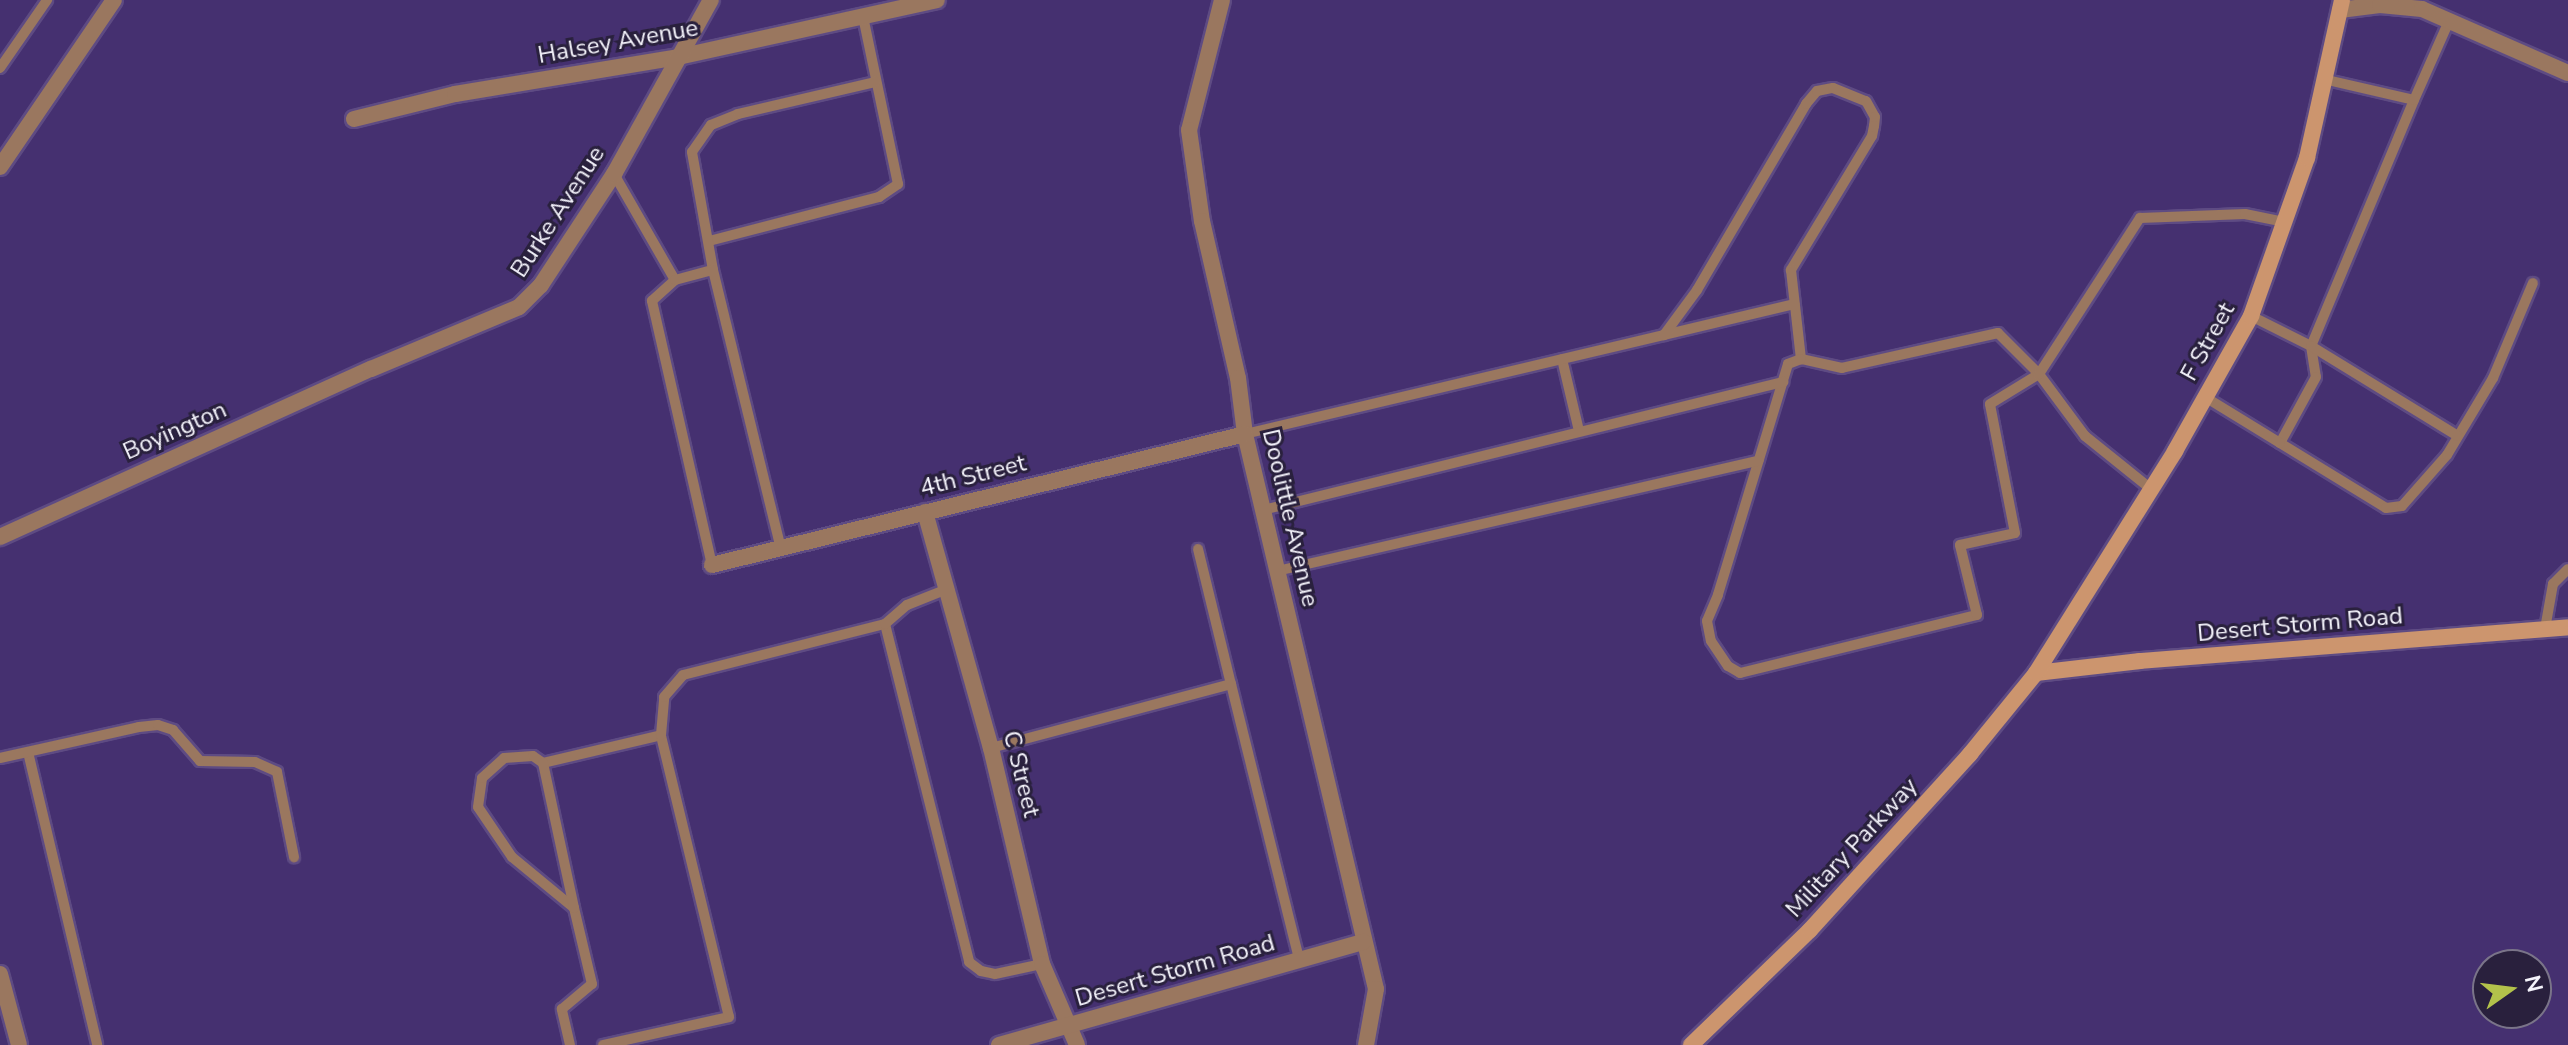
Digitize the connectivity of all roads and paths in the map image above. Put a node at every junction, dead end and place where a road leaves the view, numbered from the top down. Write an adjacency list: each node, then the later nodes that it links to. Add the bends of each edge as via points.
1 (47, 0): 10 (lane)
2 (114, 0): 16 (street)
3 (711, 0): 9 (street, Burke Avenue)
4 (937, 0): 7 (street, Halsey Avenue)
5 (1222, 0): 34 (street, Doolittle Avenue, via 1189,130)
6 (2341, 5): 8 (street, via 2403,6); 12 (street, F Street)
7 (863, 17): 9 (street, Halsey Avenue); 13 (lane)
8 (2449, 21): 11 (street); 14 (lane)
9 (678, 57): 15 (street, Halsey Avenue, via 455,94); 17 (street, Burke Avenue)
10 (0, 68)
11 (2568, 73)
12 (2323, 79): 14 (lane); 18 (street, F Street, via 2307,158)
13 (875, 82): 19 (lane, via 711,125 692,152); 19 (lane, via 898,184 879,197)
14 (2414, 100): 26 (lane)
15 (354, 119)
16 (0, 167)
17 (614, 174): 21 (lane); 29 (street, Burke Avenue, via 531,298)
18 (2285, 222): 24 (street, F Street); 30 (lane, via 2245,214 2140,218)
19 (709, 241): 20 (lane)
20 (713, 270): 21 (lane); 42 (lane)
21 (675, 280): 44 (lane, via 652,301)
22 (2533, 283): 35 (lane, via 2493,378)
23 (1794, 304): 25 (lane); 25 (lane, via 1791,270 1874,126 1866,101 1833,88 1817,91 1806,104 1697,290); 28 (lane)
24 (2251, 316): 26 (lane); 32 (street, F Street)
25 (1664, 335): 27 (lane)
26 (2311, 346): 35 (lane); 36 (lane, via 2316,377)
27 (1562, 359): 33 (lane); 34 (lane)
28 (1801, 359): 30 (lane, via 1842,368 1998,333); 31 (lane, via 1788,364)
29 (371, 369): 41 (street, Boyington)
30 (2039, 374): 37 (lane, via 1990,404 2015,533 1960,545 1977,615 1740,673 1718,653 1707,621); 38 (lane, via 2085,436)
31 (1783, 382): 33 (lane); 37 (lane)
32 (2205, 397): 36 (lane); 38 (street, F Street)
33 (1579, 431): 39 (lane)
34 (1245, 434): 39 (street, Doolittle Avenue); 40 (street, 4th Street)
35 (2458, 436): 36 (lane, via 2402,506 2386,508)
36 (2280, 443)
37 (1759, 461): 46 (lane)
38 (2151, 489): 51 (street, F Street)
39 (1263, 510): 46 (street, Doolittle Avenue)
40 (925, 512): 42 (street, 4th Street); 47 (street, C Street)
41 (0, 537)
42 (781, 548): 44 (street, 4th Street)
43 (1198, 549): 52 (lane)
44 (712, 565)
45 (2568, 569): 50 (lane, via 2553,584)
46 (1277, 571): 60 (street, Doolittle Avenue)
47 (947, 589): 48 (lane, via 907,605); 54 (street, C Street)
48 (885, 624): 53 (lane, via 683,675 664,697); 62 (lane, via 969,962 995,974)
49 (2568, 627): 50 (street, Desert Storm Road)
50 (2545, 629): 51 (street, Desert Storm Road)
51 (2036, 673): 72 (street, Military Parkway, via 1810,930)
52 (1231, 684): 54 (lane); 61 (lane)
53 (661, 735): 57 (lane); 68 (lane, via 729,1017)
54 (991, 748): 62 (street, C Street)
55 (28, 752): 56 (lane); 58 (lane, via 158,725 173,730 200,761 255,762 277,772); 66 (lane)
56 (0, 758)
57 (543, 763): 59 (lane); 59 (lane, via 533,756 504,758 482,778 478,807 512,857)
58 (294, 857)
59 (574, 908): 67 (lane, via 592,984 562,1009)
60 (1364, 942): 61 (street, Desert Storm Road); 71 (street, Doolittle Avenue, via 1376,989)
61 (1299, 959): 64 (street, Desert Storm Road)
62 (1042, 964): 64 (street, C Street)
63 (0, 974): 65 (street)
64 (1068, 1028): 69 (street, Desert Storm Road); 70 (street, C Street)
65 (19, 1045)
66 (97, 1045)
67 (570, 1045)
68 (603, 1045)
69 (999, 1045)
70 (1077, 1045)
71 (1366, 1045)
72 (1691, 1045)

